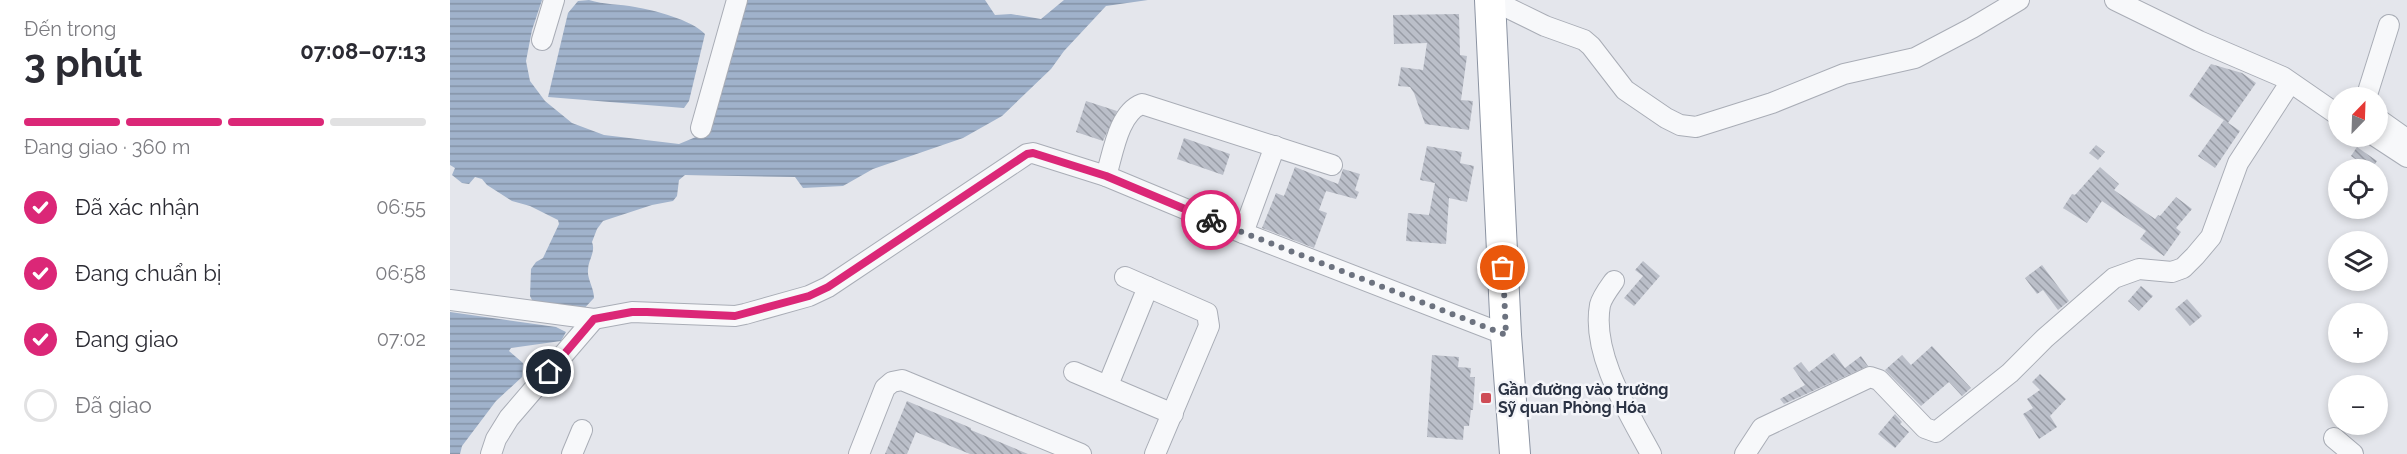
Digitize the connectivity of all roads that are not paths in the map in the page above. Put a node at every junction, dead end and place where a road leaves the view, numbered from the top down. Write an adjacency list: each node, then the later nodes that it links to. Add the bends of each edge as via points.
1 (554, 0): 7 (street)
2 (737, 0): 12 (street)
3 (1491, 0): 4 (street, via 1584,40 1625,90 1666,118 1696,127 1772,103 1844,74 1915,58); 24 (highway)
4 (2019, 0)
5 (2115, 0): 8 (street)
6 (2389, 25): 9 (street)
7 (542, 40)
8 (2290, 83): 10 (street); 37 (street, via 2238,162 2211,237 2183,268 2172,272 2139,268 2114,278 2010,373 1936,432 1925,428 1879,380 1870,376 1762,428)
9 (2369, 87)
10 (2328, 108)
11 (2388, 126): 15 (street, via 2405,138)
12 (701, 128)
13 (2388, 142): 15 (street)
14 (1275, 146): 16 (street); 17 (street, via 1142,104 1124,122); 18 (street)
15 (2406, 151)
16 (1332, 165)
17 (1106, 176): 18 (street); 23 (street, via 1040,154 1027,154 809,296 735,316 632,312)
18 (1244, 233): 24 (street)
19 (1125, 277): 21 (street)
20 (1614, 281): 36 (street, via 1600,303 1603,351 1622,401)
21 (1148, 287): 26 (street); 27 (street, via 1207,313 1210,319)
22 (450, 300): 23 (street)
23 (594, 319): 30 (street, via 509,418)
24 (1506, 335): 35 (highway)
25 (1074, 372): 26 (street)
26 (1108, 385): 27 (street)
27 (1173, 414): 34 (street)
28 (582, 430): 31 (street)
29 (2334, 438): 38 (street)
30 (491, 454)
31 (572, 454)
32 (859, 454): 33 (street, via 885,388 902,380)
33 (1081, 454)
34 (1155, 454)
35 (1515, 454)
36 (1651, 454)
37 (1745, 454)
38 (2353, 454)

